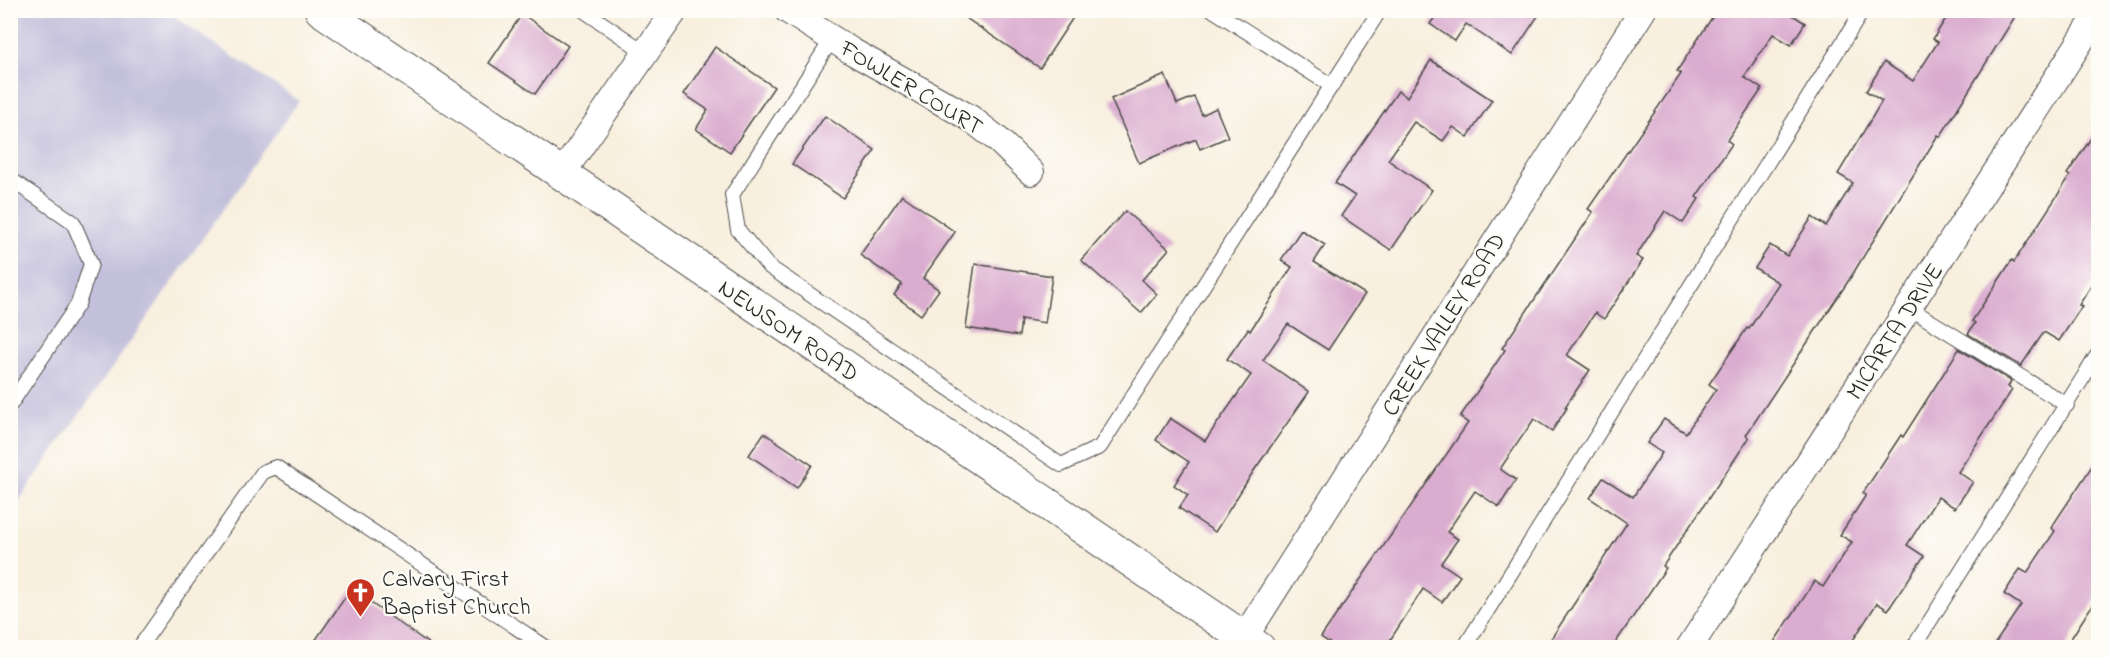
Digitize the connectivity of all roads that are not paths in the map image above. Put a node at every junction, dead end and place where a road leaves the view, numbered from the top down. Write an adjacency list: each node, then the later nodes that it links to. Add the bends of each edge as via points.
1 (321, 10): 14 (street, NEWSOM ROAD)
2 (583, 10): 11 (lane)
3 (675, 10): 11 (street)
4 (787, 10): 10 (street, FOWLER COURT)
5 (1213, 10): 12 (lane)
6 (1380, 10): 12 (lane)
7 (1643, 10): 20 (street, CREEK VALLEY ROAD)
8 (1863, 10): 23 (lane)
9 (2098, 14): 16 (street, MICARTA DRIVE)
10 (832, 39): 12 (lane, via 732,195 738,230 768,266 1061,465 1100,447); 13 (street, FOWLER COURT, via 970,118)
11 (646, 53): 14 (street)
12 (1332, 86)
13 (1031, 172)
14 (561, 175): 20 (street, NEWSOM ROAD)
15 (10, 179): 18 (lane, via 74,222 91,264 78,304)
16 (1909, 308): 19 (lane); 24 (street, MICARTA DRIVE)
17 (2098, 354): 19 (lane)
18 (10, 405)
19 (2067, 405): 25 (lane)
20 (1252, 643)
21 (139, 648): 22 (lane, via 263,472 276,467)
22 (547, 648)
23 (1464, 648)
24 (1689, 648)
25 (1913, 648)

